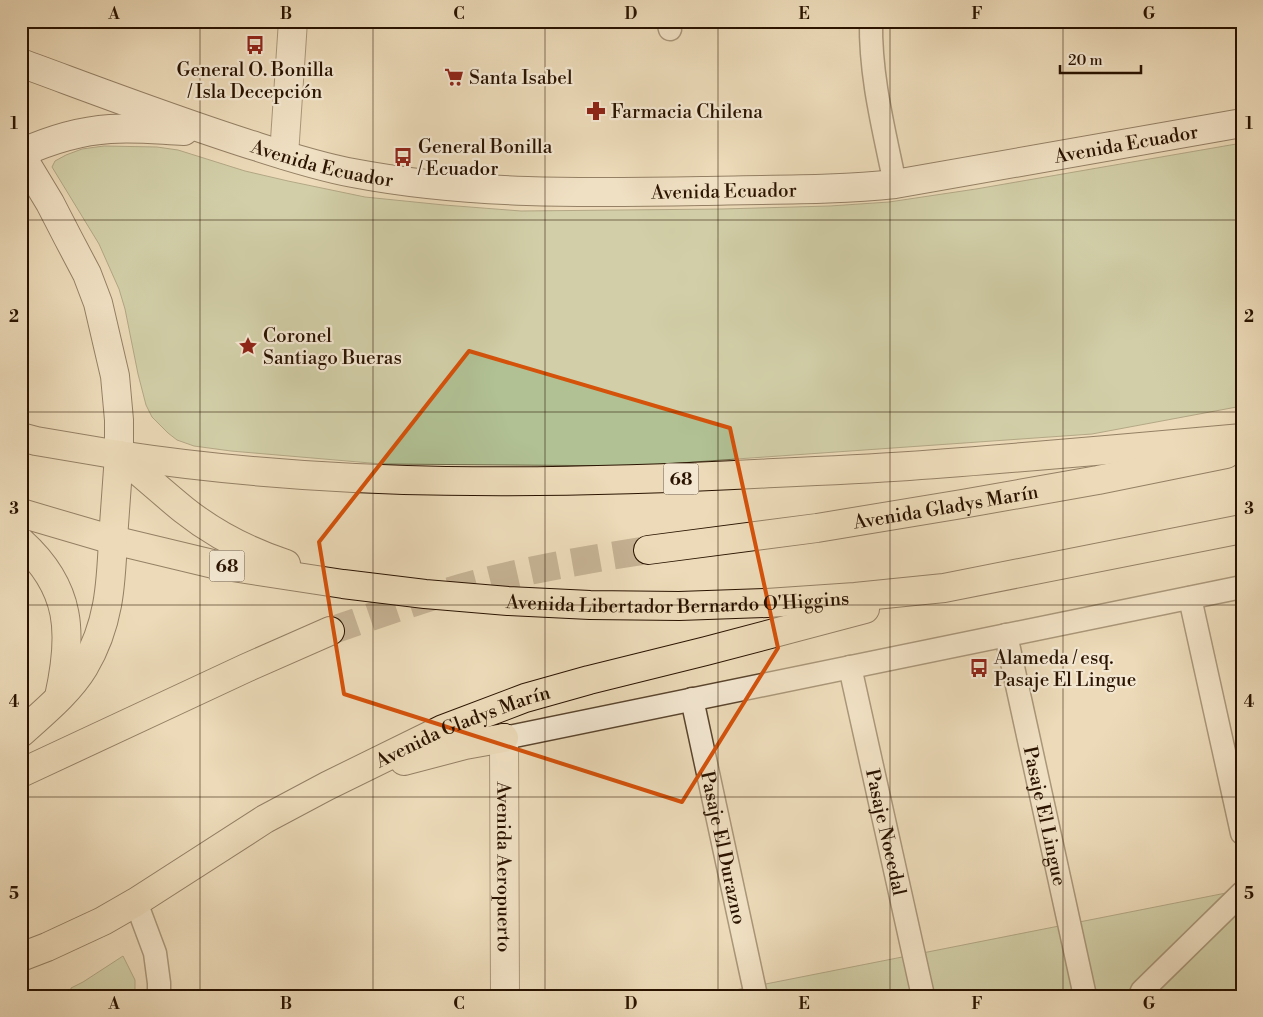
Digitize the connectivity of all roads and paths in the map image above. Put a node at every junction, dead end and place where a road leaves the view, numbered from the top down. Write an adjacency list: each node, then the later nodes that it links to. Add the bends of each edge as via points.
1 (293, 21): 7 (main road)
2 (871, 21): 8 (street, via 875,83)
3 (21, 63): 5 (main road, Avenida Ecuador)
4 (1242, 123): 8 (main road, Avenida Ecuador)
5 (208, 132): 6 (main road, Avenida Ecuador, via 110,129 56,139); 7 (main road, Avenida Ecuador)
6 (21, 154): 12 (main road, via 87,274 98,303 115,376)
7 (284, 155): 8 (main road, Avenida Ecuador, via 352,173 425,184 522,192 822,190)
8 (895, 184)
9 (21, 437): 12 (main road, 68)
10 (1242, 438): 12 (main road, 68, via 909,466 581,481 394,480 287,474)
11 (1242, 450): 17 (main road, Avenida Gladys Marín, via 962,504 817,528)
12 (119, 455): 15 (main road); 18 (main road, via 185,511 233,542)
13 (21, 513): 15 (main road, 68)
14 (1242, 529): 20 (main road, Avenida Libertador Bernardo O'Higgins)
15 (113, 540): 18 (main road, Avenida Libertador Bernardo O'Higgins / 68, via 214,564); 25 (main road, via 109,598 95,647 83,668)
16 (21, 542): 25 (main road, via 42,563 64,609 66,646)
17 (648, 550)
18 (343, 584): 20 (main road, Avenida Libertador Bernardo O'Higgins / 68, via 508,601 659,606 767,603)
19 (1242, 587): 21 (street)
20 (944, 588): 30 (main road, Avenida Gladys Marín, via 525,698 443,729)
21 (1190, 598): 23 (street); 31 (street)
22 (330, 631): 29 (main road)
23 (1006, 635): 24 (street); 39 (street, Pasaje El Lingue)
24 (850, 668): 26 (street); 38 (street, Pasaje Nocedal)
25 (59, 697): 27 (main road)
26 (692, 699): 28 (street); 37 (street, Pasaje El Durazno)
27 (21, 733)
28 (504, 738): 30 (main road, via 388,765); 36 (main road, Avenida Aeropuerto)
29 (21, 773)
30 (327, 786): 33 (main road, Avenida Gladys Marín, via 265,819)
31 (1242, 833)
32 (1242, 893): 40 (street)
33 (136, 902): 34 (main road, Avenida Gladys Marín, via 103,921); 35 (street, via 155,953)
34 (21, 957)
35 (159, 996)
36 (506, 996)
37 (756, 996)
38 (923, 996)
39 (1085, 996)
40 (1140, 996)

